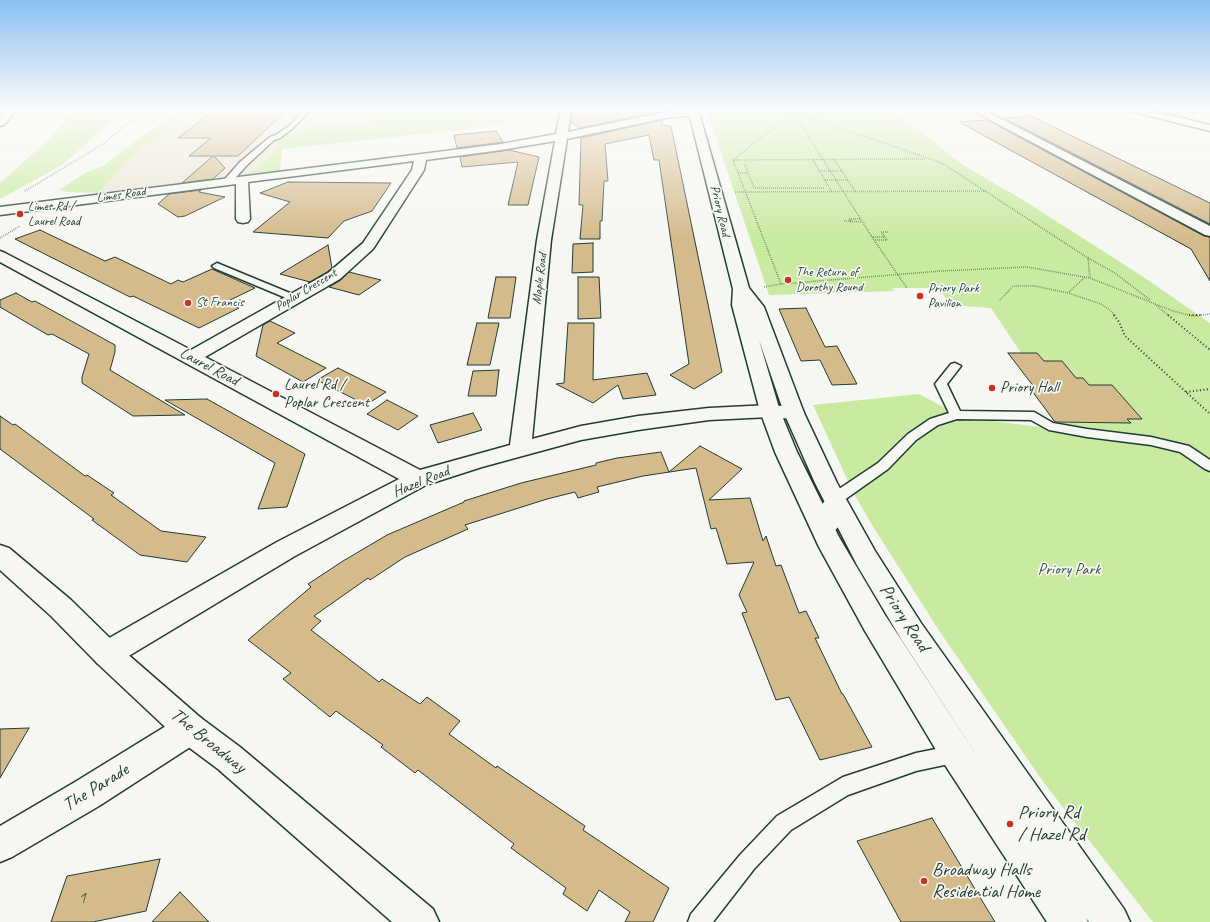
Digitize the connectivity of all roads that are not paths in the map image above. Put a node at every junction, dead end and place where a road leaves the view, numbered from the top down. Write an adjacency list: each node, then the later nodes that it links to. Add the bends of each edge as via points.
1 (256, 152): 8 (lane)
2 (460, 152): 6 (street, Limes Road)
3 (559, 152): 22 (street, Maple Road, via 544,240)
4 (705, 152): 14 (street, Priory Road)
5 (1057, 152): 11 (street)
6 (421, 157): 7 (street, Limes Road); 15 (street, Poplar Crescent, via 418,170 368,246 334,276)
7 (242, 179): 8 (street, Limes Road); 10 (street)
8 (228, 181): 9 (street, Limes Road)
9 (0, 212)
10 (243, 219)
11 (1210, 232)
12 (0, 256): 16 (street, Laurel Road)
13 (217, 266): 15 (lane)
14 (741, 289): 18 (street, Priory Road, via 756,307); 19 (street, Priory Road, via 740,305)
15 (294, 298): 16 (street, Poplar Crescent)
16 (192, 357): 24 (street, Laurel Road)
17 (955, 366): 21 (lane, via 941,384)
18 (778, 367): 19 (street, via 768,374 779,407); 20 (street, Priory Road)
19 (770, 411): 20 (street, Hazel Road); 22 (street, Hazel Road, via 709,414 638,423); 26 (street, Priory Road, via 786,452)
20 (794, 413): 25 (street, Priory Road)
21 (956, 415): 23 (lane, via 1034,416 1050,426 1087,434 1151,441 1184,449); 25 (lane, via 934,422 912,437 883,466)
22 (520, 449): 24 (street, Hazel Road)
23 (1210, 466)
24 (418, 479): 28 (street, Hazel Road, via 286,549)
25 (835, 499): 26 (lane, via 826,508 834,522); 35 (street, Priory Road, via 866,558 911,631)
26 (825, 532): 30 (street, Priory Road, via 875,623)
27 (0, 555): 28 (street, The Broadway, via 61,608)
28 (107, 654): 29 (street, The Broadway)
29 (190, 729): 31 (street, The Parade); 32 (street, The Broadway, via 229,758)
30 (956, 754): 33 (lane, via 916,762 843,787 784,823 747,862); 34 (street, Priory Road)
31 (0, 845)
32 (420, 922)
33 (700, 922)
34 (1069, 922)
35 (1111, 922)

